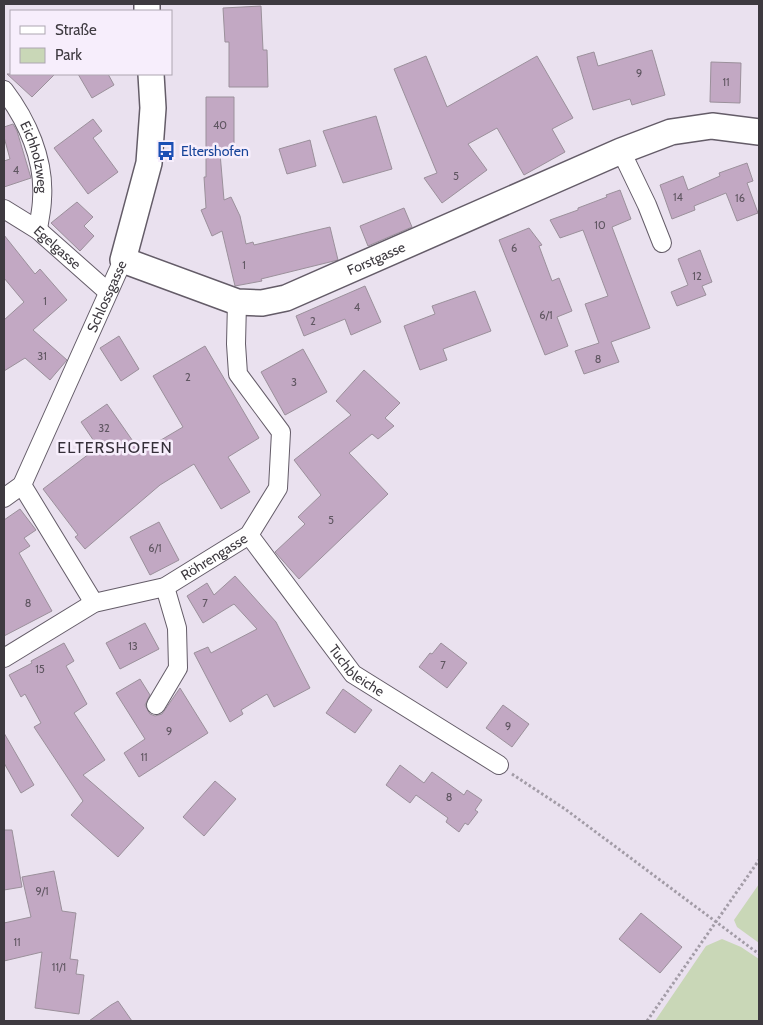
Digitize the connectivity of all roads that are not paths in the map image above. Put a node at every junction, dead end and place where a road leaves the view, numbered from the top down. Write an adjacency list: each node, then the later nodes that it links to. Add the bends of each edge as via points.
1 (151, 75): 8 (street, Schlossgasse, via 149,163)
2 (4, 90): 6 (street, Eichholzweg, via 25,123 39,158 43,197)
3 (759, 132): 4 (street, Forstgasse, via 712,126 671,132)
4 (622, 151): 7 (street); 10 (street, Forstgasse, via 286,298 262,303)
5 (6, 213): 6 (street, Egelgasse)
6 (38, 230): 9 (street, Egelgasse)
7 (662, 243)
8 (123, 260): 9 (street, Schlossgasse); 10 (street, Forstgasse)
9 (108, 292): 11 (street, Schlossgasse)
10 (237, 302): 13 (street, Röhrengasse, via 238,374 281,432 278,488)
11 (22, 485): 12 (street); 15 (street)
12 (4, 498)
13 (249, 535): 14 (street, Röhrengasse); 18 (street, Tuchbleiche, via 353,674)
14 (165, 587): 15 (street, Röhrengasse); 17 (street, via 177,628 178,668)
15 (94, 603): 16 (street, Röhrengasse)
16 (4, 658)
17 (156, 705)
18 (500, 765)

